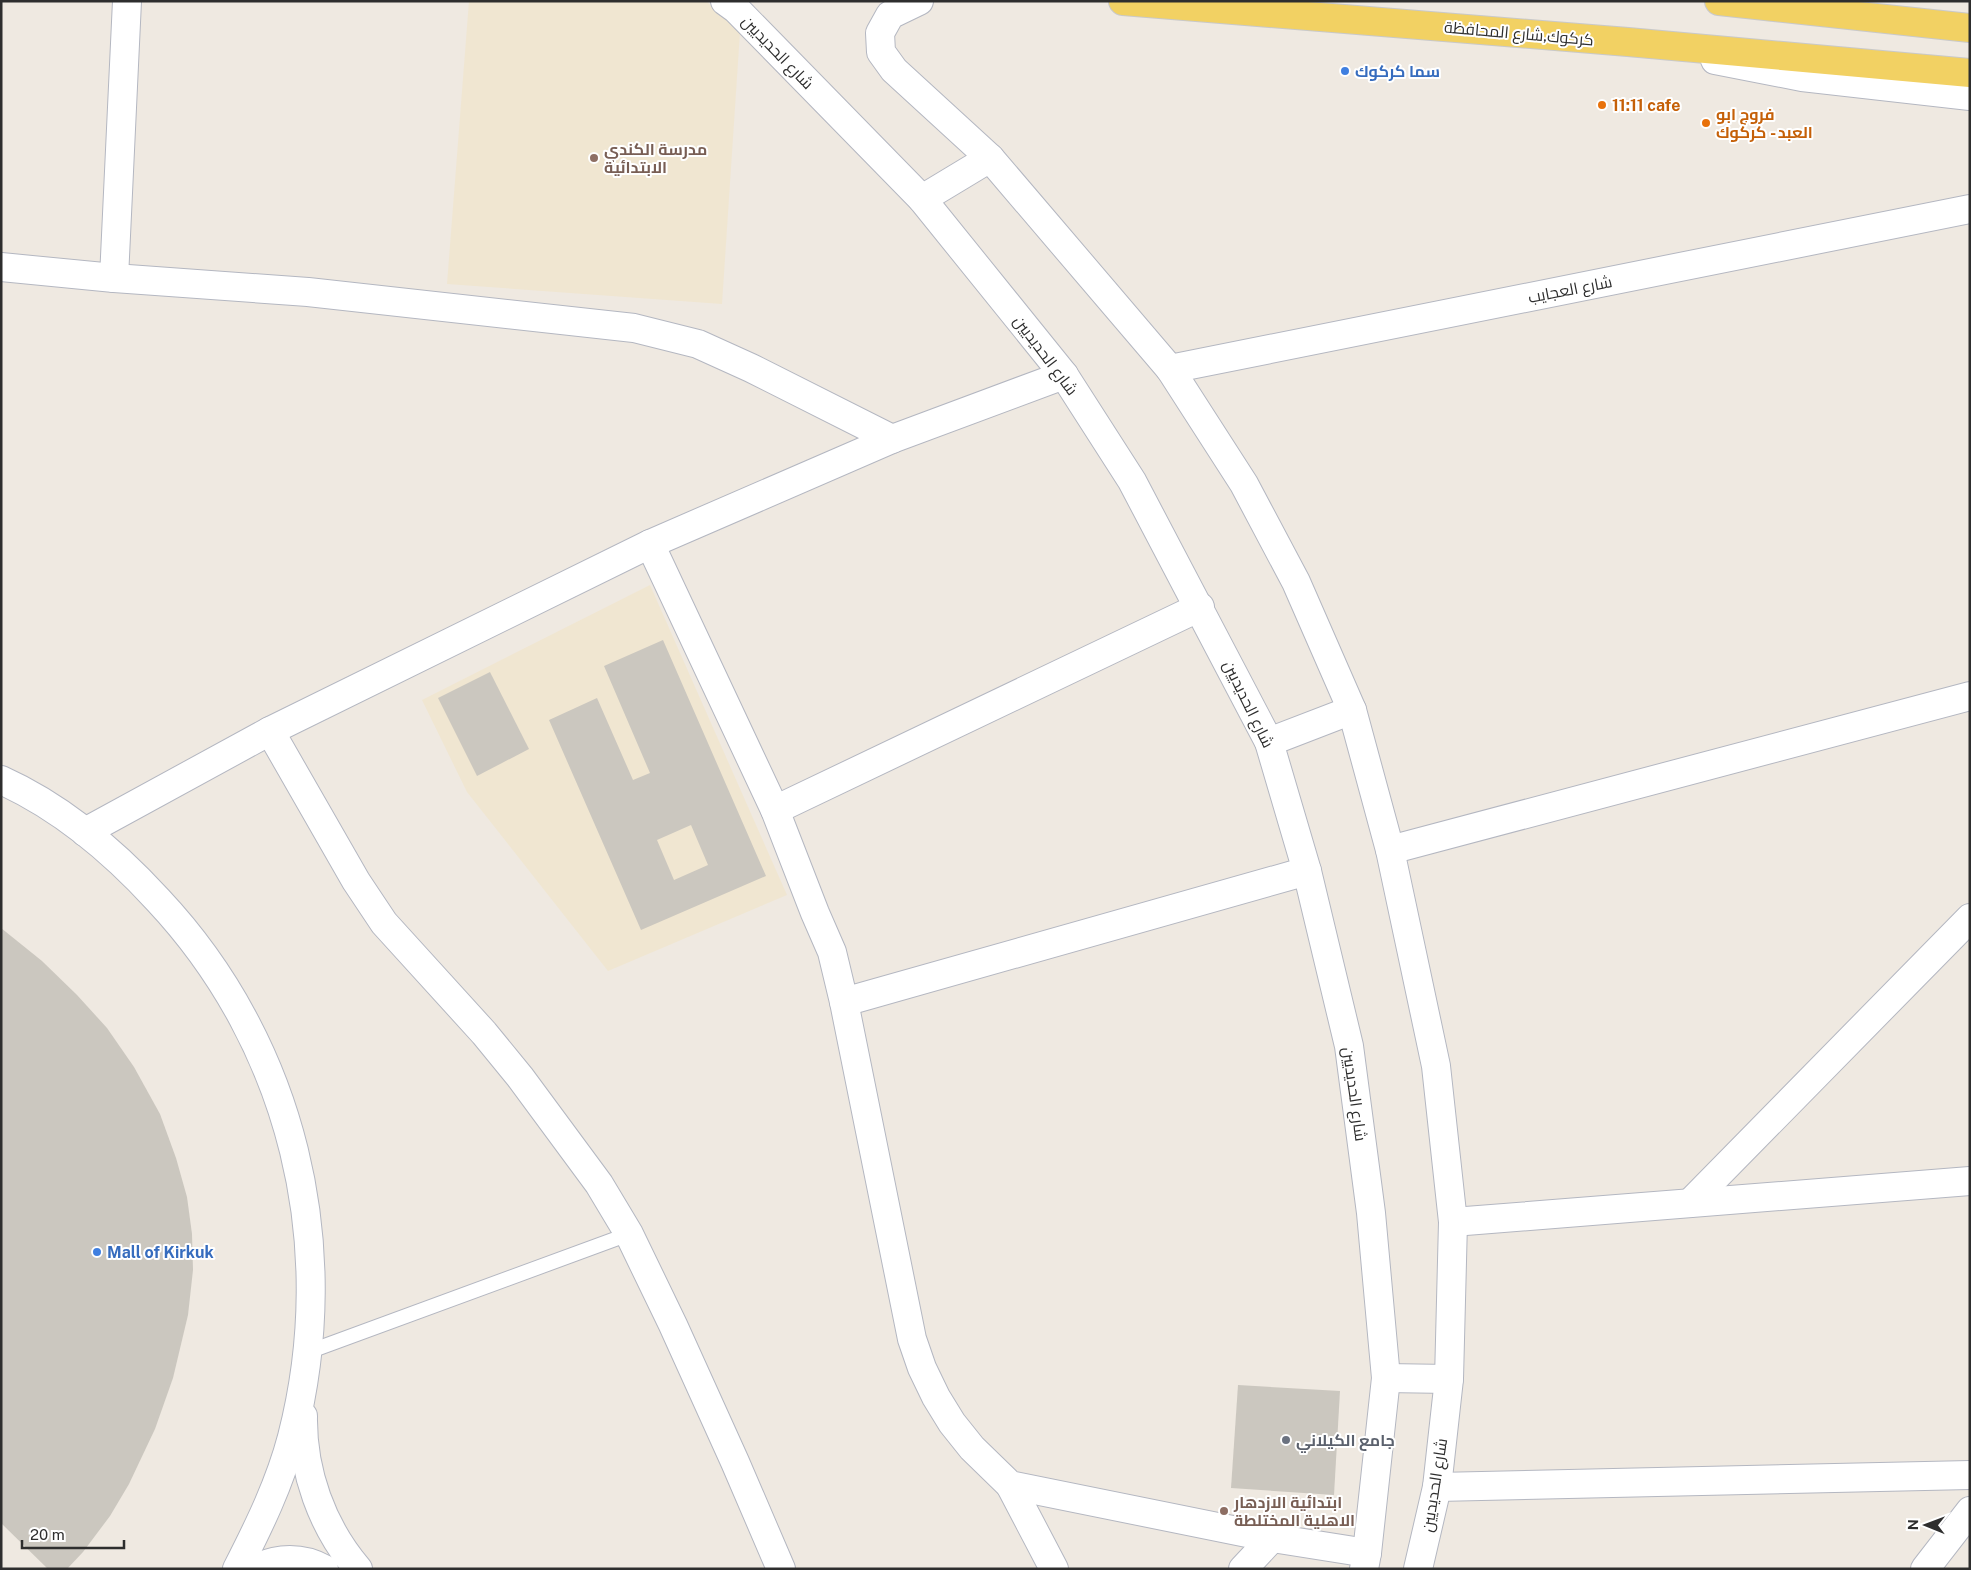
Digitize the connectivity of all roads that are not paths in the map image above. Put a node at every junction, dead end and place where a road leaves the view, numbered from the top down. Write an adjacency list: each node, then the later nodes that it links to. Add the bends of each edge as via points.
1 (127, 1): 14 (street)
2 (725, 1): 11 (street, شارع الحديديين)
3 (919, 1): 10 (street, شارع الحديديين, via 890,15 880,33 881,52 894,70)
4 (1123, 1): 7 (main road, كركوك,شارع المحافظة)
5 (1719, 1): 6 (main road)
6 (1970, 28)
7 (1628, 42): 8 (main road, كركوك,شارع المحافظة); 9 (street, via 1802,77)
8 (1970, 73)
9 (1970, 96)
10 (990, 158): 11 (street); 15 (street, شارع الحديديين)
11 (922, 199): 16 (street, شارع الحديديين)
12 (1970, 209): 15 (street, شارع العجايب)
13 (1, 267): 14 (street)
14 (114, 278): 17 (street, via 308,292 634,328 698,344)
15 (1170, 369): 21 (street, شارع الحديديين, via 1244,484 1296,582)
16 (1064, 375): 17 (street); 19 (street, شارع الحديديين, via 1132,481)
17 (892, 439): 18 (street)
18 (650, 544): 22 (street); 25 (street)
19 (1200, 607): 23 (street, شارع الحديديين); 25 (street)
20 (1970, 696): 27 (street)
21 (1352, 710): 23 (street); 27 (street, شارع الحديديين)
22 (270, 731): 26 (street); 34 (street, via 356,881 384,923 460,1005 520,1077 599,1184)
23 (1270, 742): 28 (street, شارع الحديديين)
24 (1, 780): 26 (street)
25 (775, 810): 30 (street, via 832,952)
26 (86, 832): 35 (street, via 135,875 180,923 219,975 252,1032 277,1093 296,1156 308,1221 312,1286)
27 (1390, 850): 33 (street, شارع الحديديين, via 1436,1066)
28 (1307, 870): 30 (street); 36 (street, شارع الحديديين, via 1349,1046 1371,1213)
29 (1970, 918): 32 (street)
30 (844, 1002): 39 (street, via 915,1346 936,1397 952,1423)
31 (1970, 1181): 32 (street)
32 (1690, 1203): 33 (street)
33 (1453, 1222): 37 (street, شارع الحديديين)
34 (629, 1234): 35 (lane); 48 (street, via 731,1452)
35 (306, 1363): 44 (street, via 291,1438 278,1481); 47 (street, via 303,1430 309,1472 320,1509)
36 (1386, 1378): 37 (street); 43 (street, شارع الحديديين)
37 (1449, 1379): 40 (street, شارع الحديديين)
38 (1970, 1475): 40 (street)
39 (1010, 1486): 42 (street); 49 (street)
40 (1437, 1487): 51 (street, شارع الحديديين)
41 (1970, 1511): 52 (street)
42 (1272, 1538): 43 (street); 50 (street)
43 (1366, 1561)
44 (237, 1569)
45 (255, 1569): 46 (street, via 278,1560 312,1562)
46 (324, 1569)
47 (358, 1569)
48 (780, 1569)
49 (1054, 1569)
50 (1242, 1569)
51 (1418, 1569)
52 (1925, 1569)

